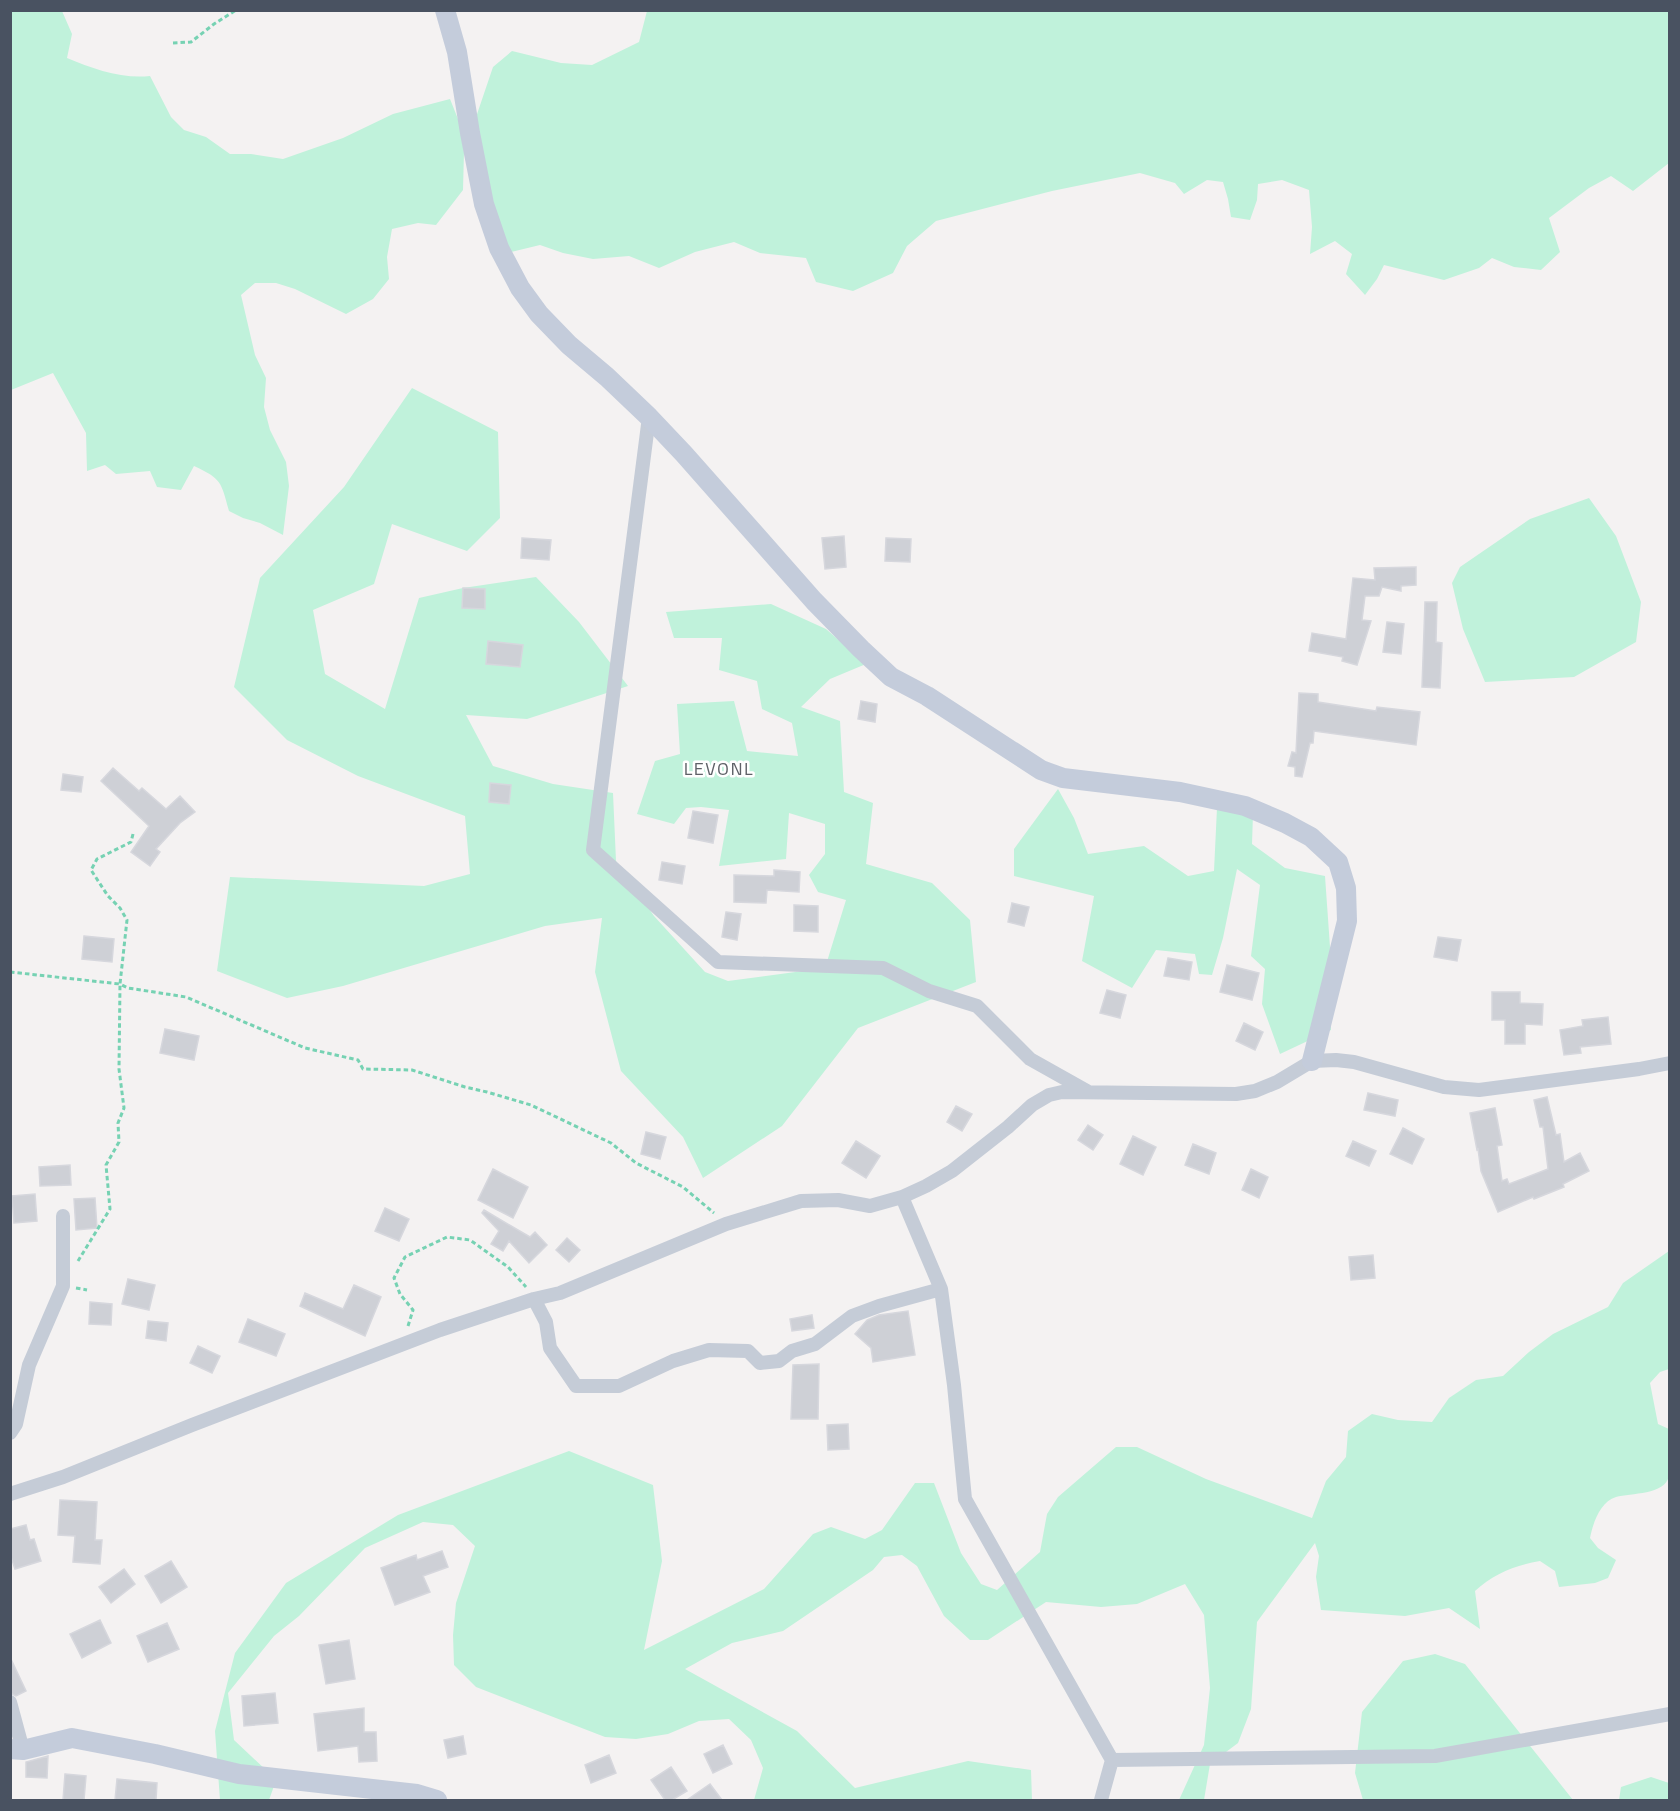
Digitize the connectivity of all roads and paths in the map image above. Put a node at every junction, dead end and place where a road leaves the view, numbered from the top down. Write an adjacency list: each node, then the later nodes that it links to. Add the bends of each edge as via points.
1 (236, 10): 3 (path, via 191,42)
2 (445, 10): 4 (street, via 457,52 482,194 499,248 539,314)
3 (173, 43)
4 (649, 417): 8 (street, via 814,601 891,676 1041,770 1063,778 1180,792 1245,806 1311,837 1338,862 1346,888 1347,921); 10 (street, via 593,850 718,962 883,968 929,991 977,1006 1030,1059)
5 (133, 834): 7 (path, via 131,842 97,859 91,870 127,920)
6 (10, 972): 7 (path)
7 (120, 984): 13 (path, via 186,997 305,1048 358,1060 363,1069 412,1070 531,1106 611,1143 636,1163 683,1187); 14 (path, via 119,1069 124,1108 118,1123 119,1142 106,1165 110,1209)
8 (1312, 1061): 9 (street, via 1354,1062 1444,1087 1479,1090); 10 (street, via 1277,1082 1236,1094)
9 (1670, 1063)
10 (1090, 1093): 11 (street, via 1049,1095 952,1171)
11 (902, 1197): 13 (street, via 870,1206 838,1200 801,1201); 15 (street)
12 (63, 1216): 14 (street)
13 (726, 1224): 17 (street, via 560,1293)
14 (63, 1286): 16 (path); 19 (street, via 28,1365)
15 (941, 1289): 17 (street, via 852,1316 815,1344 792,1351 778,1361 760,1363 748,1351 709,1350 673,1361 619,1386 595,1387 576,1386 550,1348 546,1322); 24 (street, via 965,1499)
16 (87, 1290)
17 (534, 1299): 18 (street); 18 (path, via 508,1267 470,1240 447,1237 405,1257 394,1278 400,1294 413,1310)
18 (402, 1345): 20 (street)
19 (10, 1433)
20 (10, 1494)
21 (10, 1702): 23 (street)
22 (1670, 1714): 24 (street, via 1435,1756)
23 (17, 1750): 25 (street, via 72,1738 239,1774 417,1794)
24 (1112, 1761): 26 (street)
25 (437, 1800)
26 (1101, 1800)

